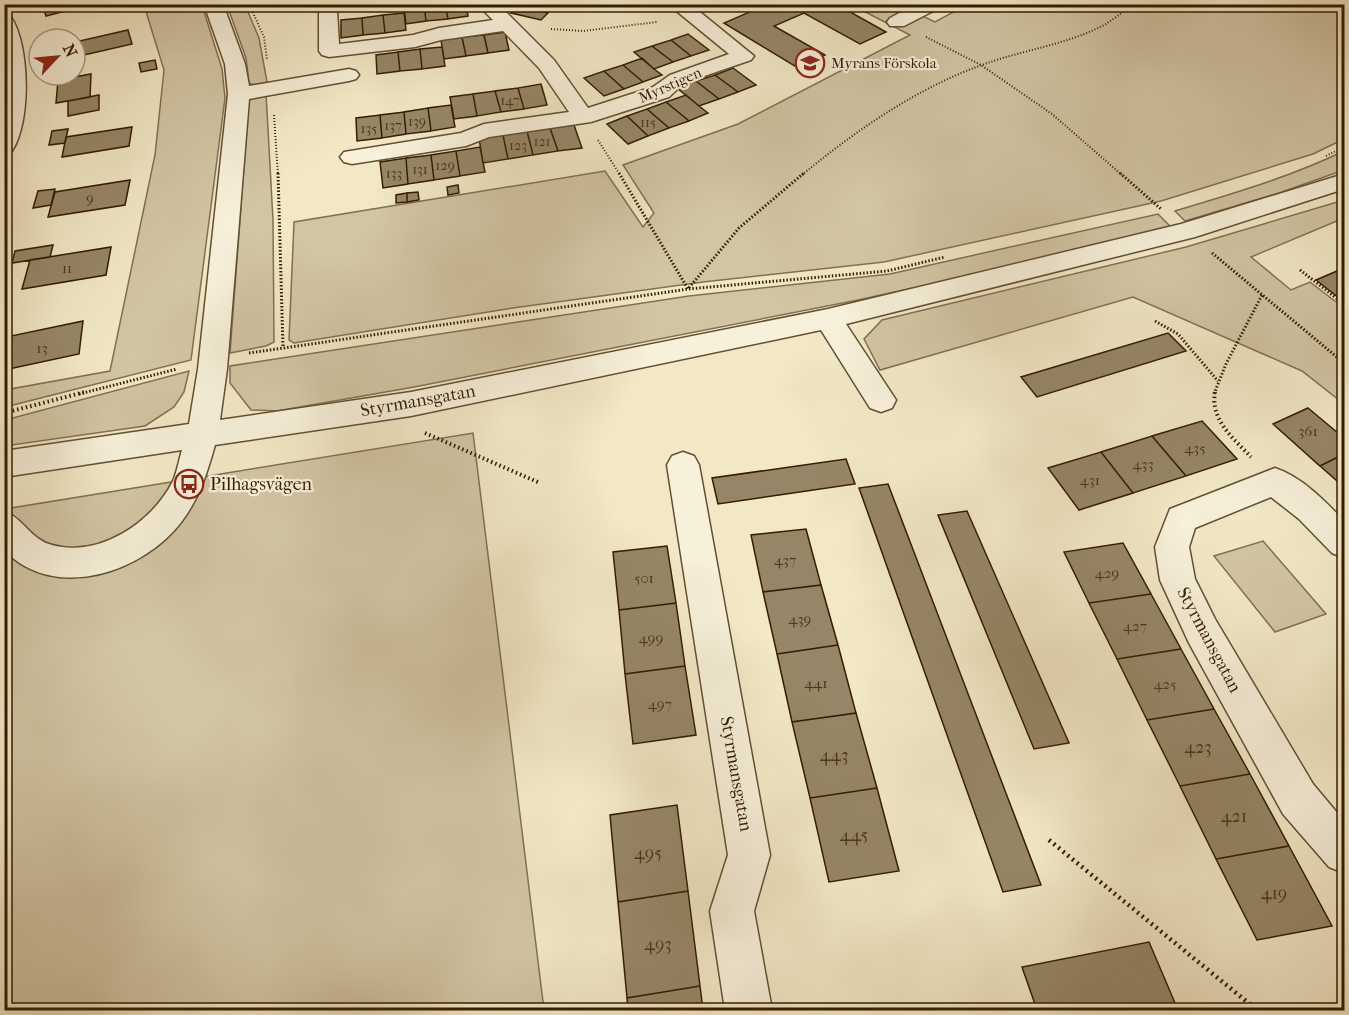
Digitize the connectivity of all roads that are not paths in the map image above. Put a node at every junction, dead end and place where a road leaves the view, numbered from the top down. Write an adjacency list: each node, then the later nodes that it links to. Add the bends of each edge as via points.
1 (213, 4): 10 (street, via 235,64)
2 (336, 4): 8 (street, via 327,6 329,51)
3 (487, 4): 8 (street)
4 (932, 4): 7 (street)
5 (685, 11): 11 (street, Myrstigen, via 744,56 677,79 661,92)
6 (4, 21): 12 (street, via 14,50 14,89 10,130)
7 (897, 22)
8 (509, 24): 11 (street, via 547,64)
9 (349, 75): 10 (street)
10 (239, 94): 17 (street, via 214,359)
11 (583, 117): 13 (street, Myrstigen, via 484,131 466,139)
12 (4, 146)
13 (351, 157)
14 (1344, 181): 15 (street, Styrmansgatan, via 1186,231)
15 (828, 319): 16 (street); 17 (street, Styrmansgatan, via 411,404)
16 (881, 400)
17 (202, 435): 19 (street, Styrmansgatan); 20 (street, via 189,484 168,516 148,536 122,551 91,561 60,564 35,556 16,542)
18 (683, 465): 23 (street, Styrmansgatan, via 749,855 732,911)
19 (6, 467)
20 (4, 525)
21 (1344, 543): 22 (street, Styrmansgatan, via 1311,509 1275,481 1182,519 1172,547 1178,580 1202,631 1298,799)
22 (1344, 852)
23 (749, 1011)

